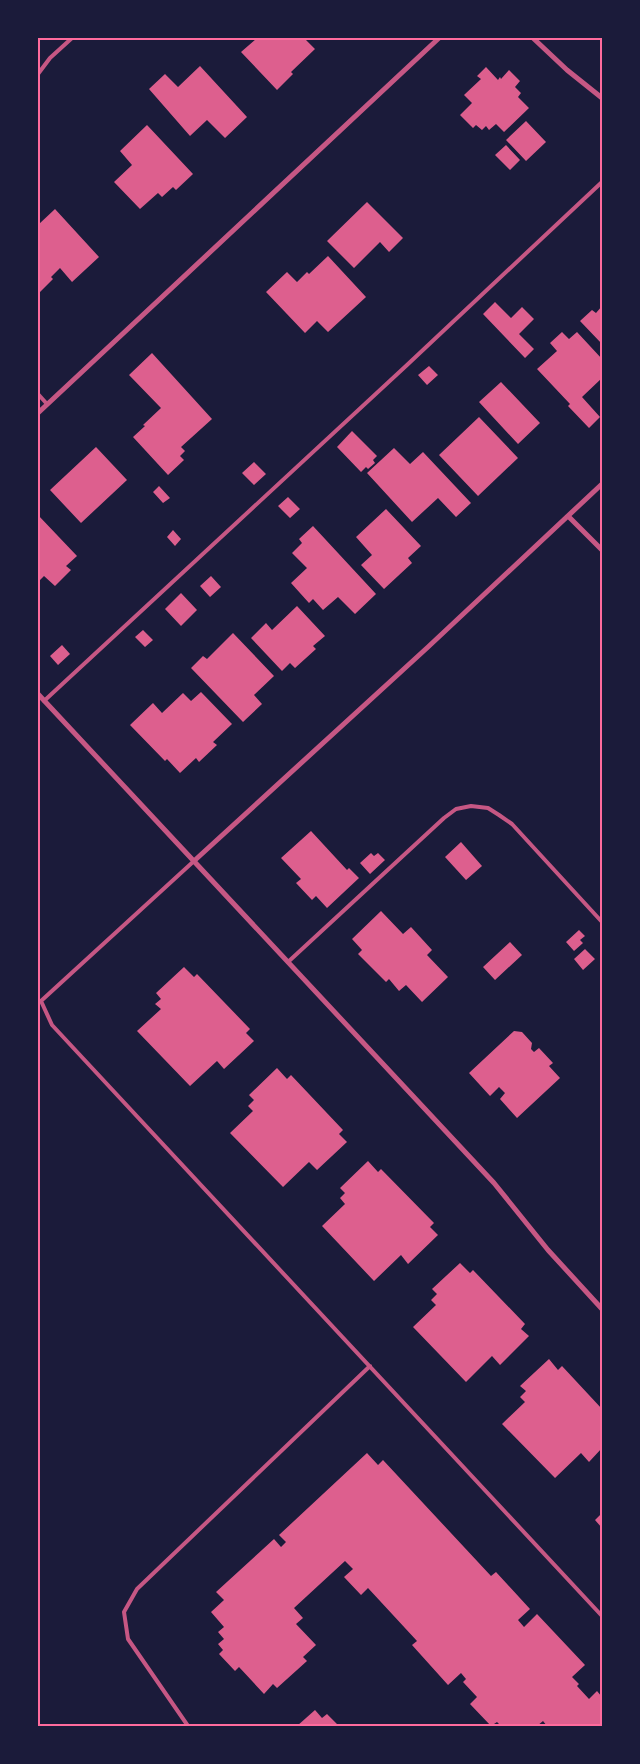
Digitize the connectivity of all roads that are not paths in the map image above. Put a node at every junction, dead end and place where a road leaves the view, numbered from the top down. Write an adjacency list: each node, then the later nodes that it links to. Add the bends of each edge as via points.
1 (72, 38): 4 (lane)
2 (438, 38): 8 (street)
3 (533, 38): 5 (street)
4 (38, 74)
5 (602, 98)
6 (602, 182): 14 (lane)
7 (38, 394): 8 (lane)
8 (47, 404): 9 (street)
9 (38, 413)
10 (602, 484): 11 (street)
11 (568, 516): 12 (street); 15 (street)
12 (602, 550)
13 (38, 694): 14 (street)
14 (44, 701): 15 (street)
15 (194, 861): 17 (street); 19 (lane, via 41,1001 52,1025)
16 (602, 922): 17 (lane, via 512,824 488,808 471,806 456,809 444,818)
17 (288, 962): 18 (street, via 494,1183 548,1250)
18 (602, 1309)
19 (370, 1366): 20 (lane); 21 (lane, via 137,1589 124,1612 128,1639)
20 (602, 1616)
21 (188, 1726)

